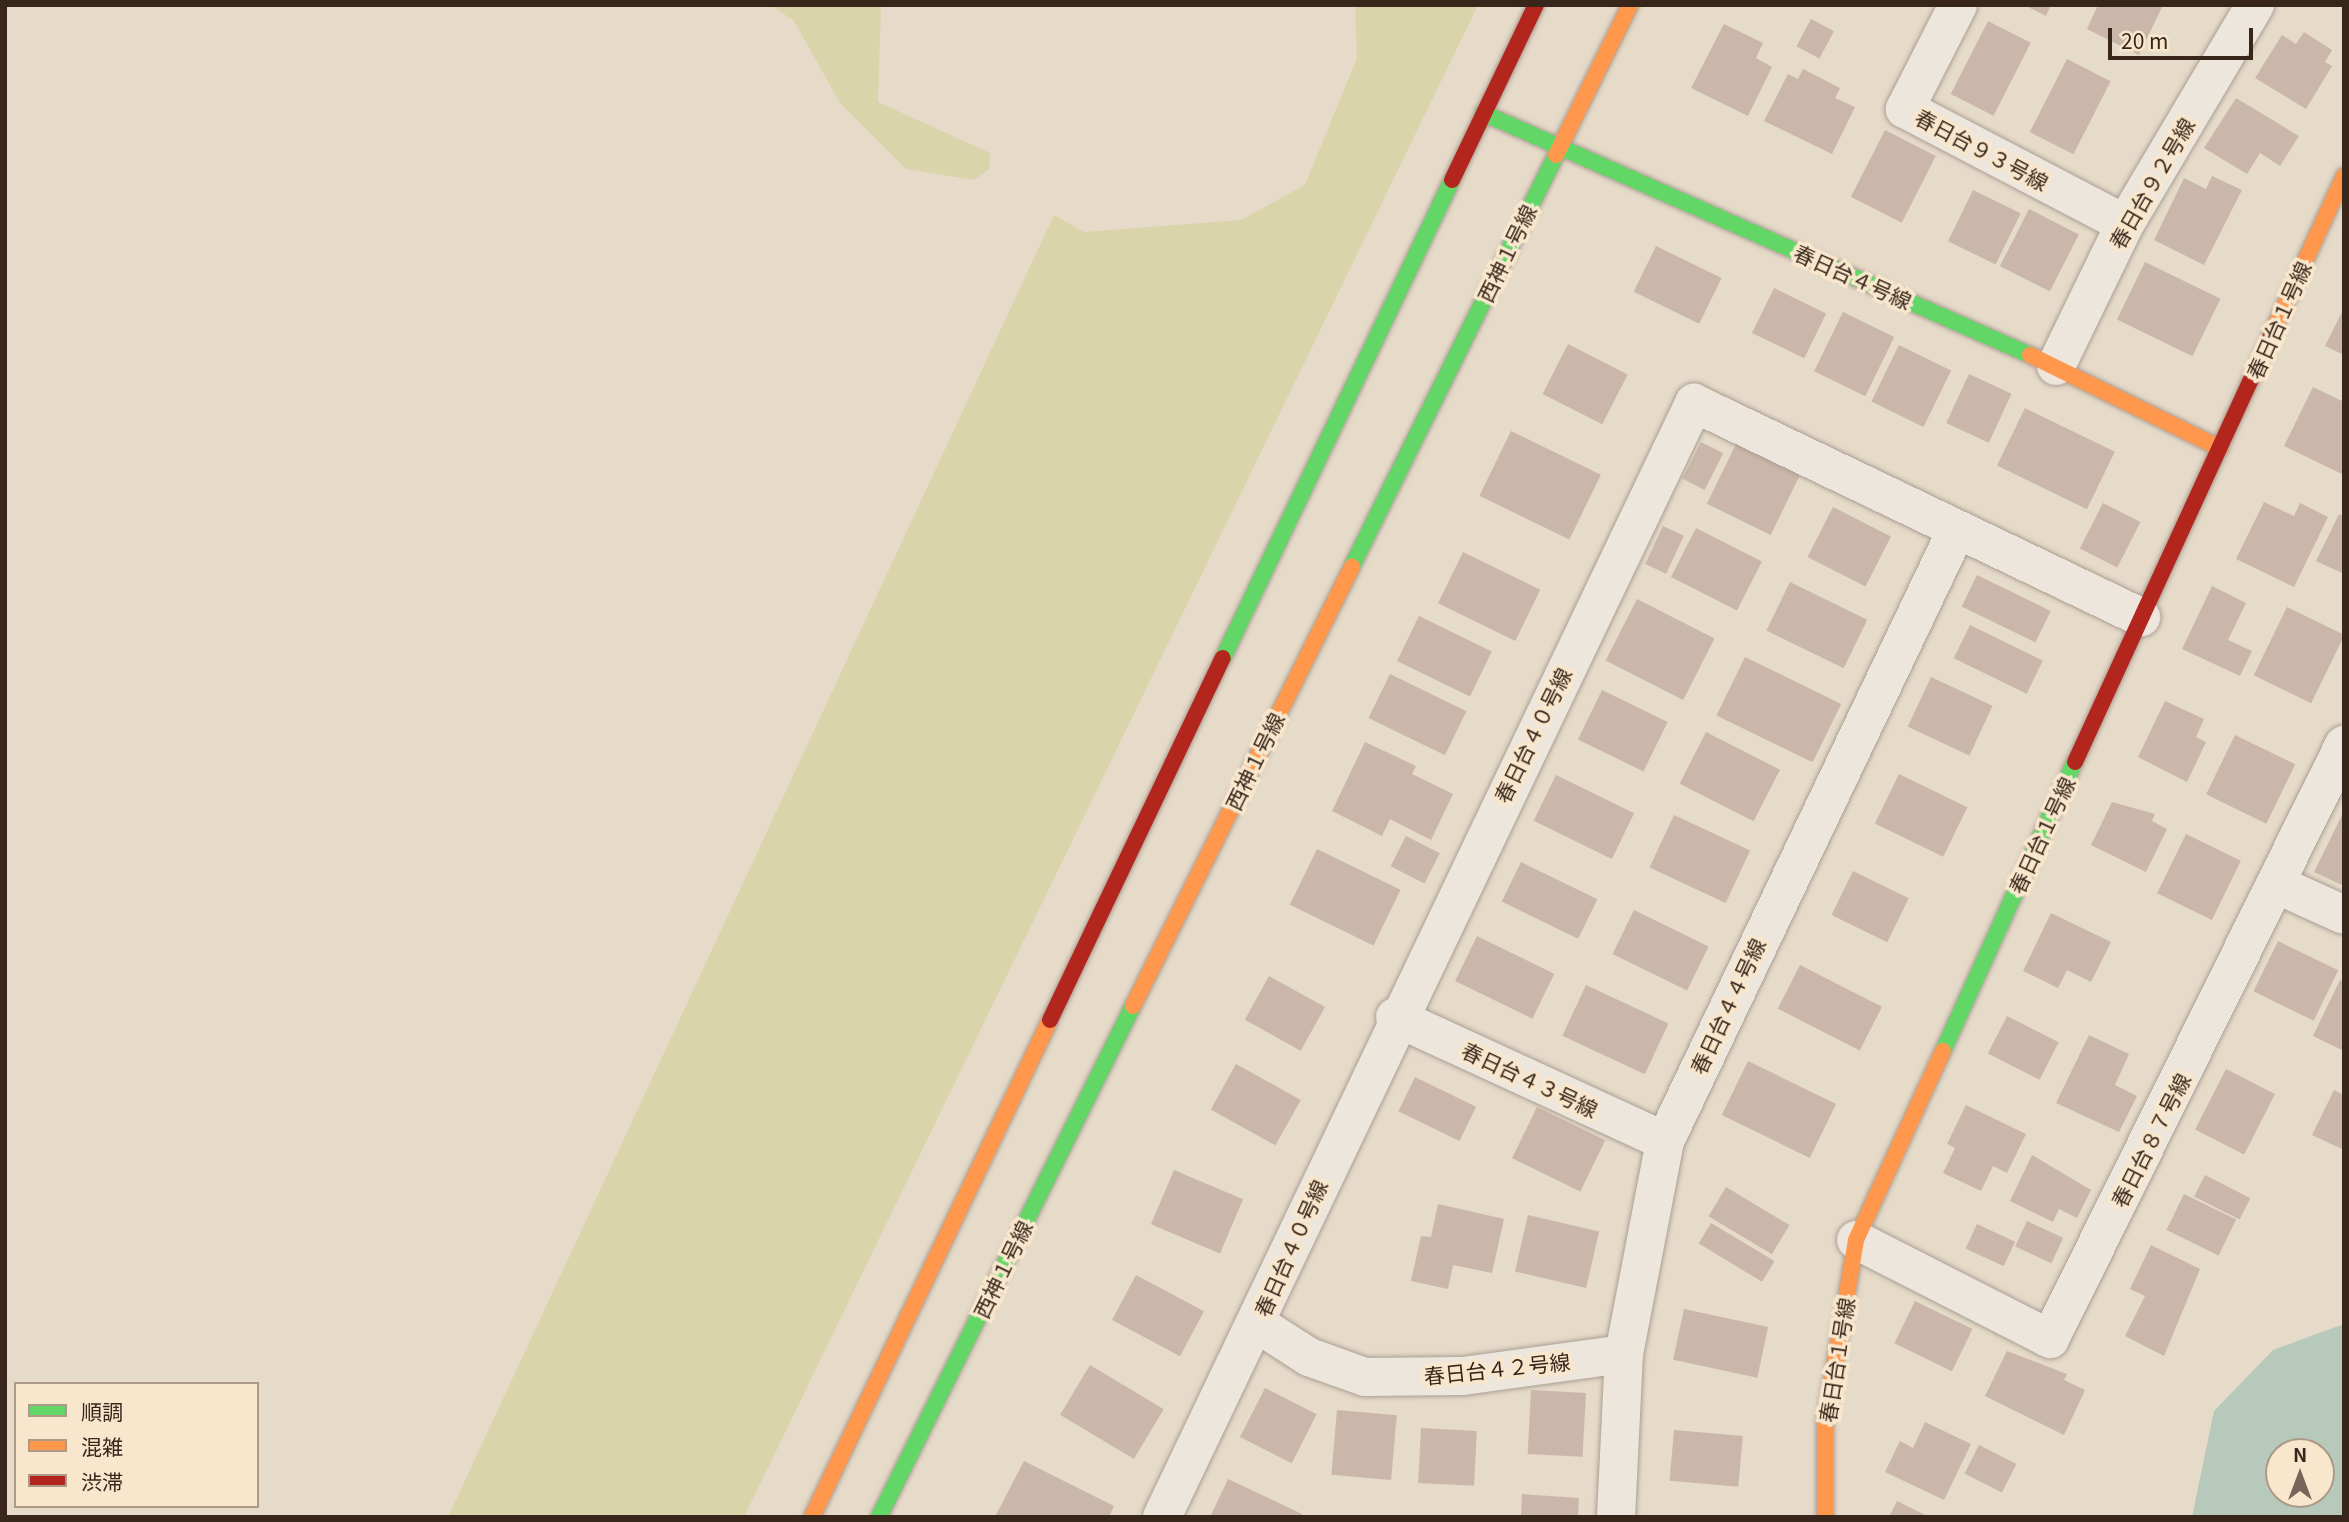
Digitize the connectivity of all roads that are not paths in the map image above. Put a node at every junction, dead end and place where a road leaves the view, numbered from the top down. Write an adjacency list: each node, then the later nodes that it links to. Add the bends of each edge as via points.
1 (1536, 5): 5 (street)
2 (1630, 5): 6 (street, 西神１号線)
3 (1958, 5): 8 (street, 春日台９３号線, via 1905,109)
4 (2255, 5): 8 (street, 春日台９２号線)
5 (1483, 113): 6 (street, 春日台４号線); 21 (street)
6 (1560, 145): 9 (street, 春日台４号線); 22 (street, 西神１号線)
7 (2344, 176): 10 (street, 春日台１号線)
8 (2124, 224): 9 (street, 春日台９２号線)
9 (2056, 366): 10 (street, 春日台４号線)
10 (2220, 448): 12 (street, 春日台１号線)
11 (1957, 529): 12 (street, 春日台４０号線); 16 (street, 春日台４０号線, via 1694,403); 17 (street, 春日台４４号線)
12 (2141, 617): 18 (street, 春日台１号線)
13 (2344, 745): 14 (street, 春日台８７号線)
14 (2278, 885): 15 (street); 18 (street, 春日台８７号線, via 2050,1339)
15 (2344, 915)
16 (1395, 1017): 17 (street, 春日台４３号線); 19 (street, 春日台４０号線)
17 (1665, 1141): 20 (street, 春日台４４号線)
18 (1856, 1240): 25 (street, 春日台１号線, via 1825,1420)
19 (1256, 1323): 20 (street, 春日台４２号線, via 1309,1357 1365,1377 1463,1376); 23 (street, 春日台４０号線)
20 (1624, 1354): 24 (street, 春日台４４号線)
21 (812, 1517)
22 (879, 1517)
23 (1162, 1517)
24 (1616, 1517)
25 (1825, 1517)

